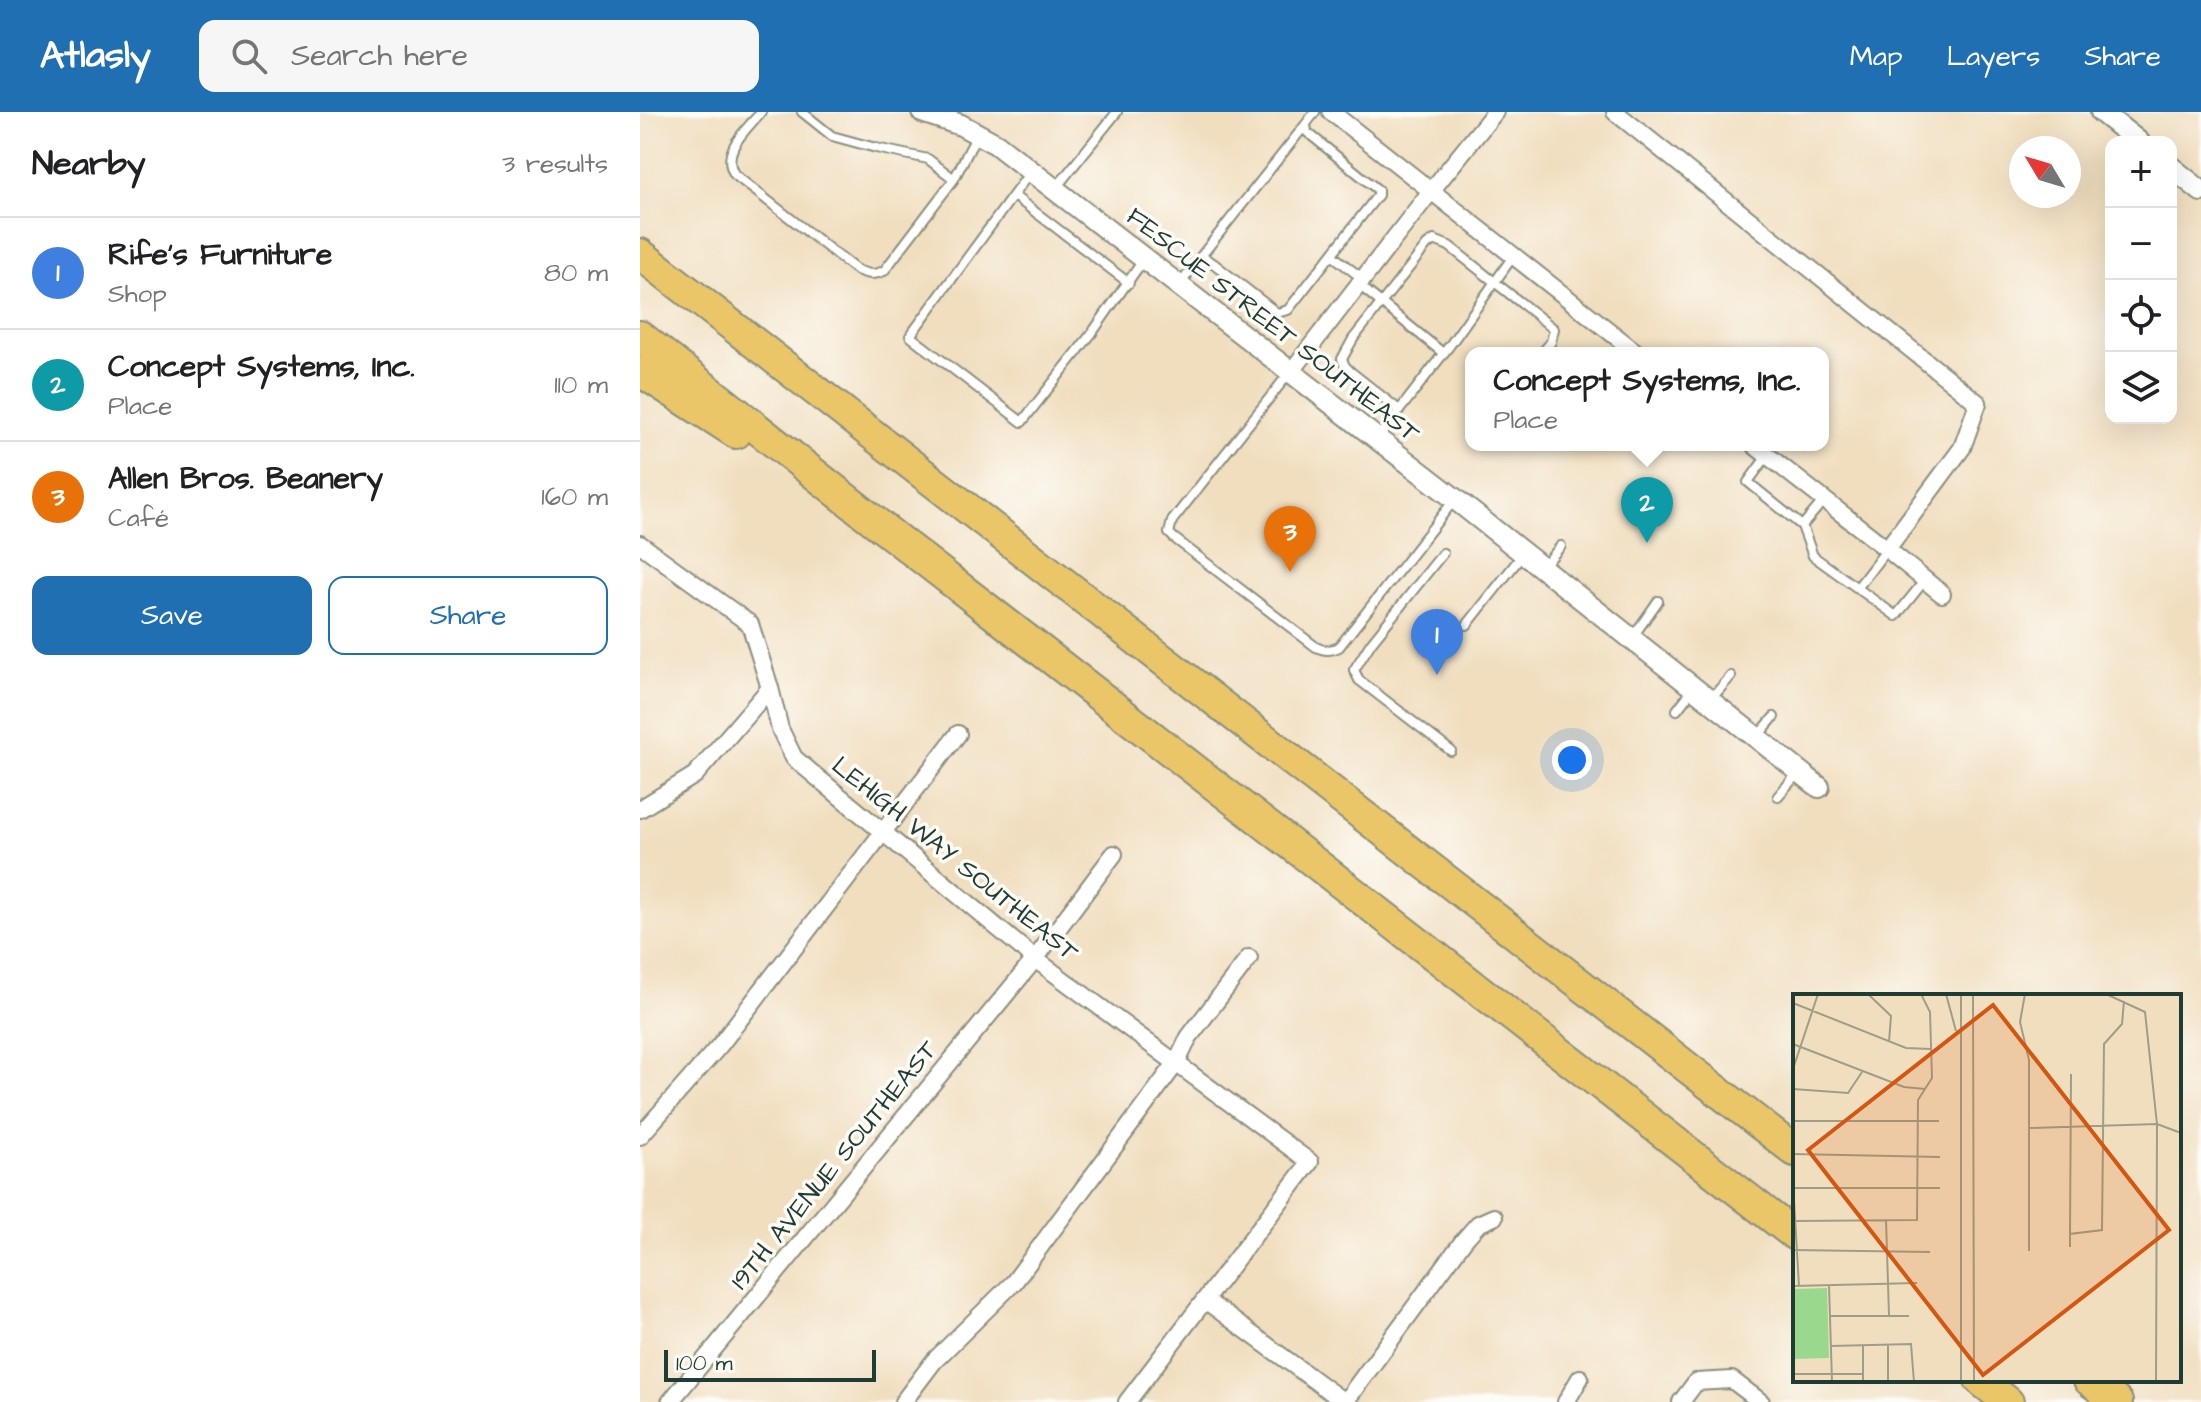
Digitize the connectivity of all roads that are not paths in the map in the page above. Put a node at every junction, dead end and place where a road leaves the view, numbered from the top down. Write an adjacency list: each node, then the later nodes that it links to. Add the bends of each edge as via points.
1 (761, 112): 15 (lane, via 731,152 730,168 866,274 884,271)
2 (802, 112): 15 (lane, via 832,136 928,159)
3 (922, 112): 11 (street, FESCUE STREET SOUTHEAST)
4 (1117, 112): 16 (lane)
5 (1315, 112): 10 (lane)
6 (1331, 112): 17 (street)
7 (1495, 112): 17 (street)
8 (1615, 112): 46 (street, via 1978,403 1962,448)
9 (2101, 112): 12 (street)
10 (1306, 124): 21 (lane, via 1307,132 1378,190); 24 (lane)
11 (977, 134): 13 (street, FESCUE STREET SOUTHEAST); 15 (lane)
12 (2131, 136)
13 (1031, 171): 16 (street, FESCUE STREET SOUTHEAST); 19 (lane)
14 (2177, 172): 18 (street)
15 (954, 179)
16 (1055, 189): 23 (street, FESCUE STREET SOUTHEAST)
17 (1431, 191): 22 (street); 26 (street)
18 (2201, 191)
19 (1014, 196): 27 (lane); 27 (lane, via 910,336 1022,422)
20 (640, 254): 74 (highway)
21 (1332, 255): 24 (lane, via 1288,310 1277,313 1213,263); 26 (lane)
22 (1514, 255): 25 (lane); 32 (street)
23 (1145, 259): 27 (lane); 28 (street, FESCUE STREET SOUTHEAST)
24 (1197, 261): 28 (lane)
25 (1495, 281): 29 (lane, via 1434,240); 31 (lane, via 1554,329); 33 (lane)
26 (1360, 282): 29 (lane); 35 (street)
27 (1129, 283)
28 (1179, 285): 35 (street, FESCUE STREET SOUTHEAST)
29 (1381, 303): 33 (lane); 36 (lane, via 1342,359)
30 (640, 336): 43 (highway)
31 (1547, 347)
32 (1629, 347)
33 (1443, 353): 36 (lane)
34 (640, 371): 43 (highway)
35 (1291, 372): 37 (street, FESCUE STREET SOUTHEAST); 40 (lane, via 1172,521 1169,533 1174,538 1326,651 1339,647)
36 (1399, 410): 37 (lane)
37 (1377, 438): 40 (street, FESCUE STREET SOUTHEAST)
38 (1762, 451): 39 (street)
39 (1768, 456): 41 (street); 42 (lane, via 1748,482)
40 (1455, 499): 48 (street, FESCUE STREET SOUTHEAST)
41 (1824, 500): 42 (lane); 46 (street)
42 (1802, 526): 51 (lane, via 1813,556)
43 (883, 528): 76 (highway)
44 (640, 544): 57 (street, LEHIGH WAY SOUTHEAST, via 750,624)
45 (1561, 546): 49 (lane)
46 (1887, 549): 50 (street); 51 (lane)
47 (1443, 553): 63 (lane, via 1354,670 1359,680)
48 (1523, 553): 49 (street, FESCUE STREET SOUTHEAST); 54 (lane)
49 (1542, 568): 55 (street, FESCUE STREET SOUTHEAST)
50 (1925, 580): 51 (lane, via 1896,616); 52 (street)
51 (1858, 587)
52 (1942, 594)
53 (1658, 601): 55 (lane)
54 (1467, 625)
55 (1632, 639): 58 (street, FESCUE STREET SOUTHEAST)
56 (1731, 676): 58 (lane)
57 (770, 688): 67 (street, via 695,775); 68 (street, LEHIGH WAY SOUTHEAST, via 794,758)
58 (1702, 694): 59 (lane); 62 (street, FESCUE STREET SOUTHEAST)
59 (1677, 710)
60 (1774, 717): 62 (lane)
61 (958, 734): 68 (street)
62 (1757, 738): 64 (street, FESCUE STREET SOUTHEAST)
63 (1451, 751)
64 (1799, 772): 65 (street, FESCUE STREET SOUTHEAST); 66 (lane)
65 (1819, 787)
66 (1778, 796)
67 (640, 809)
68 (883, 830): 71 (street, LEHIGH WAY SOUTHEAST); 73 (street, via 720,1045)
69 (1114, 854): 71 (street, 19TH AVENUE SOUTHEAST)
70 (1249, 958): 72 (street, via 1189,1037)
71 (1035, 959): 72 (street, LEHIGH WAY SOUTHEAST); 81 (street, 19TH AVENUE SOUTHEAST)
72 (1177, 1062): 77 (street, LEHIGH WAY SOUTHEAST, via 1310,1162); 82 (street, via 1014,1282 934,1361)
73 (640, 1136)
74 (1793, 1149)
75 (1494, 1217): 84 (street, via 1478,1224 1464,1240)
76 (1793, 1233)
77 (1205, 1300): 83 (street); 84 (street)
78 (1580, 1378): 85 (street)
79 (1983, 1382): 88 (highway)
80 (2092, 1382): 89 (highway)
81 (670, 1402)
82 (903, 1402)
83 (1127, 1402)
84 (1344, 1402)
85 (1566, 1402)
86 (1681, 1402): 87 (street, via 1696,1382 1732,1380)
87 (1761, 1402)
88 (2008, 1402)
89 (2117, 1402)

